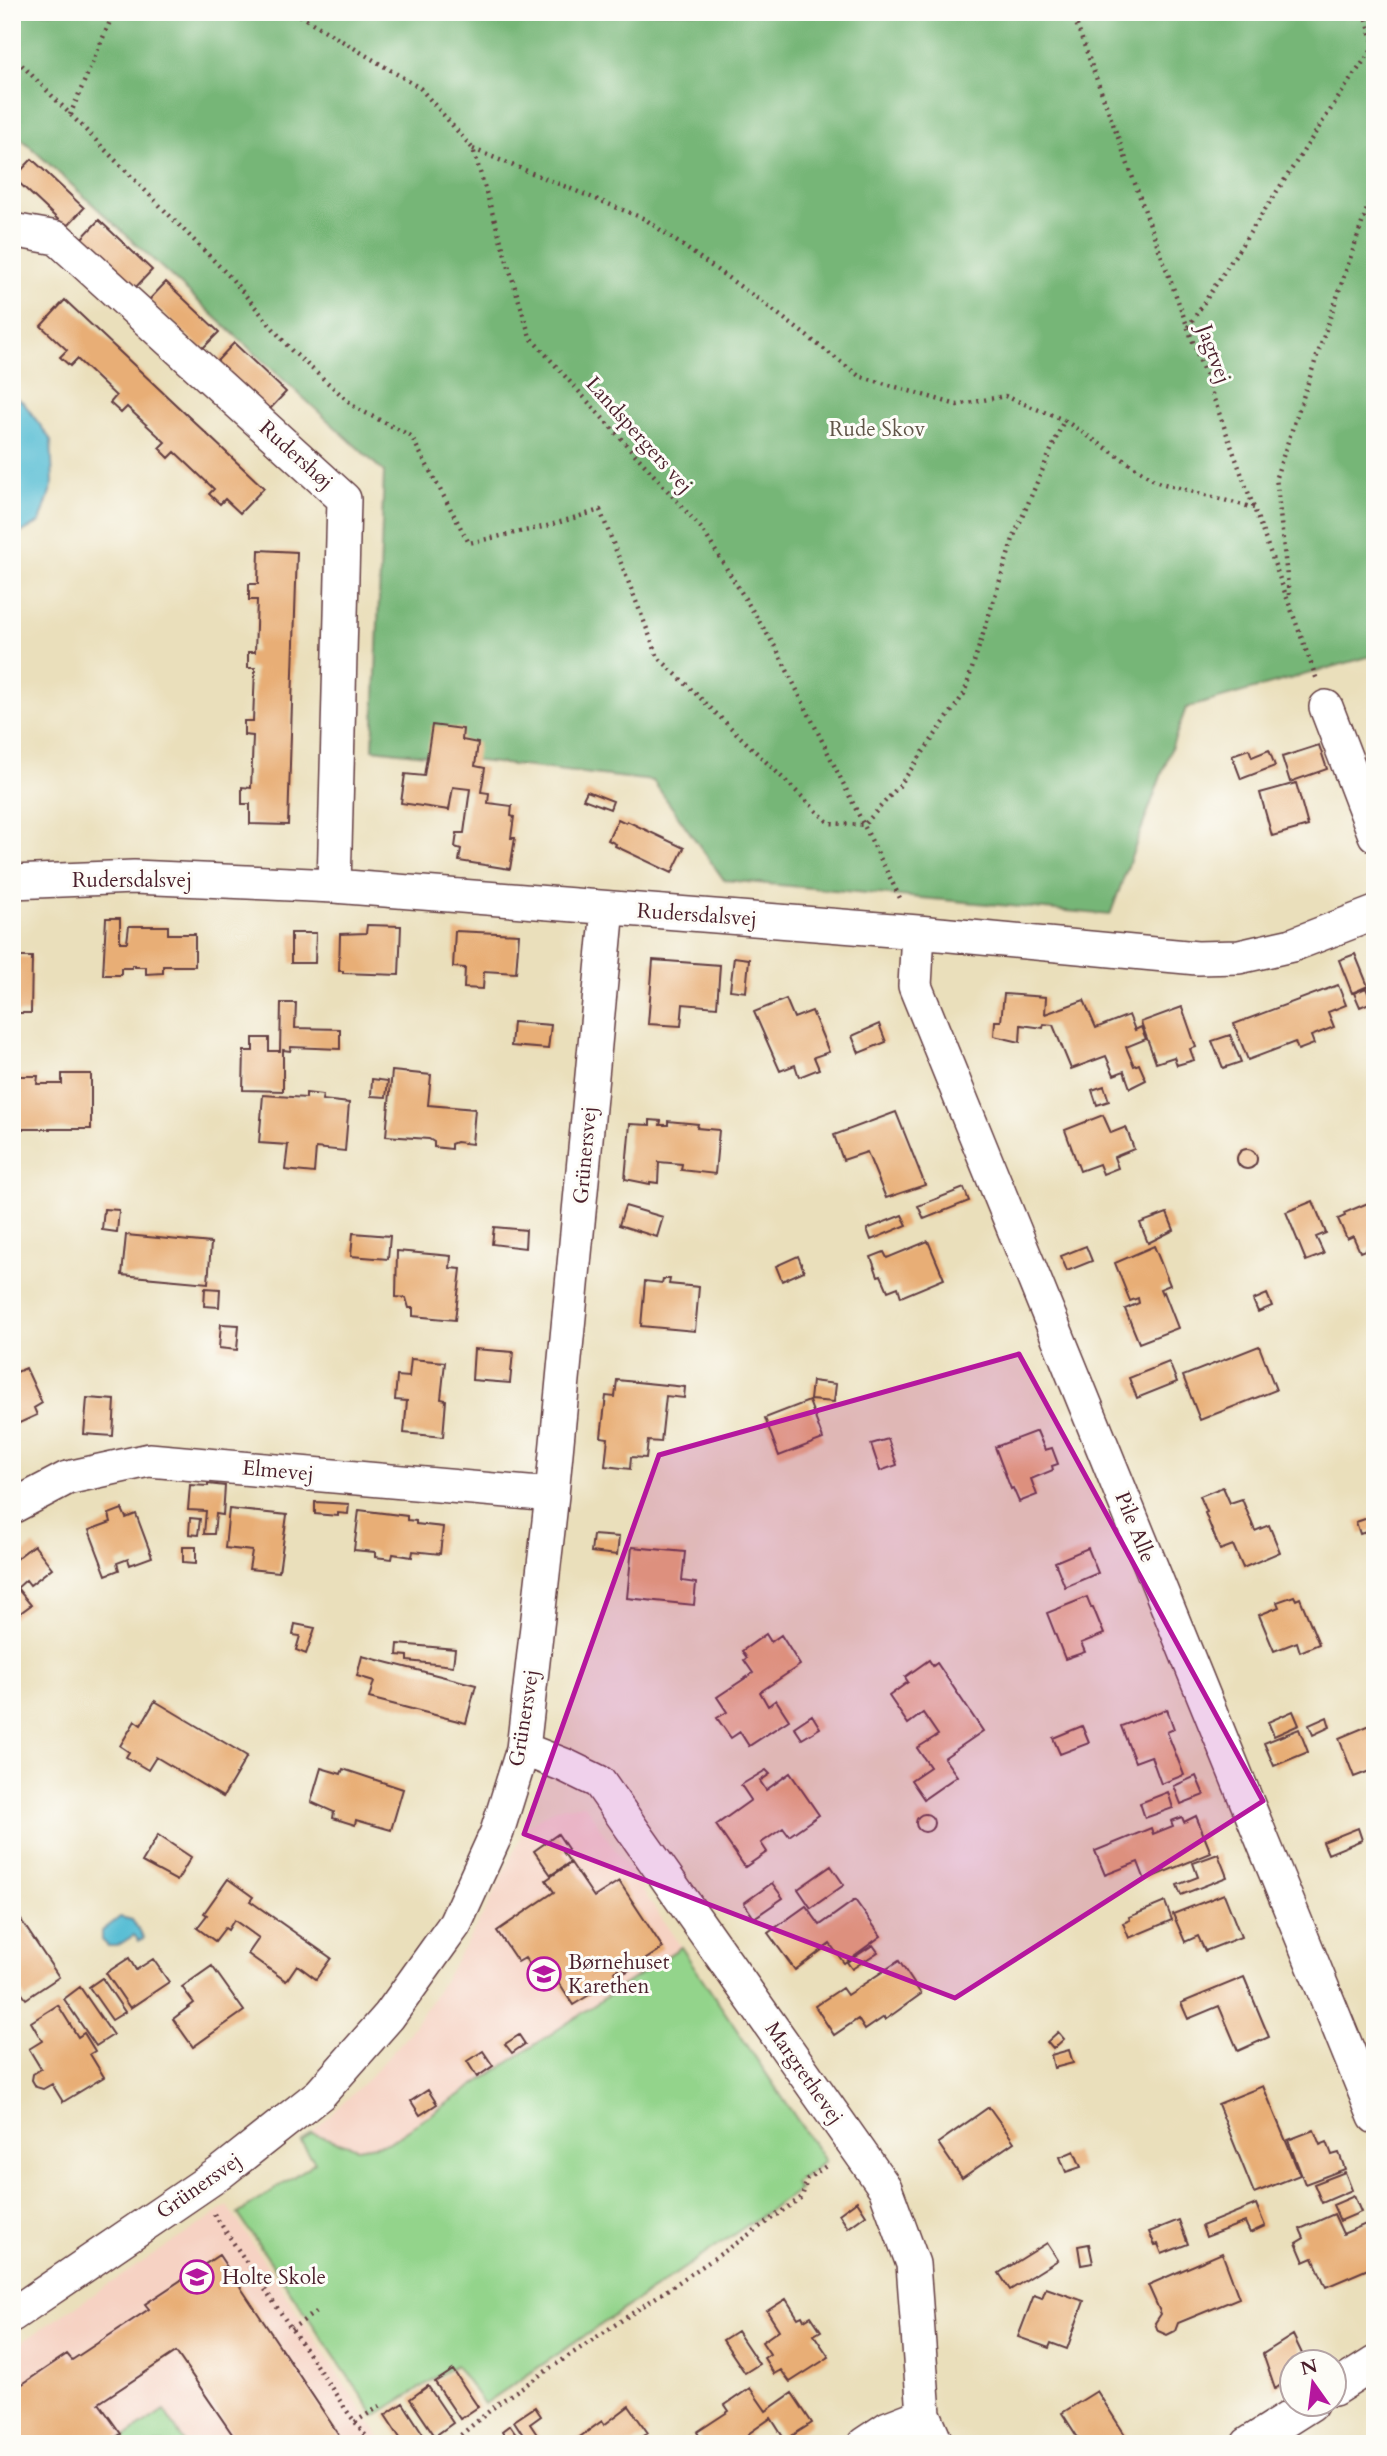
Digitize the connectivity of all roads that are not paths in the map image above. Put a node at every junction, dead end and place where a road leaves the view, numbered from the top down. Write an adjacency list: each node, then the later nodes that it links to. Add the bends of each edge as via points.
1 (12, 230): 5 (street, Rudershøj, via 57,237 344,499)
2 (1326, 707): 3 (street)
3 (1375, 835)
4 (12, 882): 5 (street, Rudersdalsvej, via 134,877)
5 (334, 886): 6 (street, Rudersdalsvej)
6 (608, 908): 8 (street, Rudersdalsvej); 9 (street, Grünersvej)
7 (1375, 913): 8 (street, Rudersdalsvej, via 1292,945 1238,957 1197,958)
8 (918, 932): 12 (street, Pile Alle, via 915,986)
9 (552, 1495): 10 (street, Elmevej, via 149,1460 68,1478); 11 (street, Grünersvej)
10 (12, 1507)
11 (523, 1749): 13 (street, Grünersvej, via 498,1832 455,1924 389,2017 320,2094 220,2173); 17 (street, Margrethevej, via 599,1783 885,2188 913,2264)
12 (1375, 2117)
13 (12, 2315)
14 (1375, 2363): 15 (street)
15 (1348, 2381)
16 (1288, 2418): 19 (street)
17 (930, 2429): 18 (street, Margrethevej, via 888,2428)
18 (864, 2444)
19 (1248, 2444)

